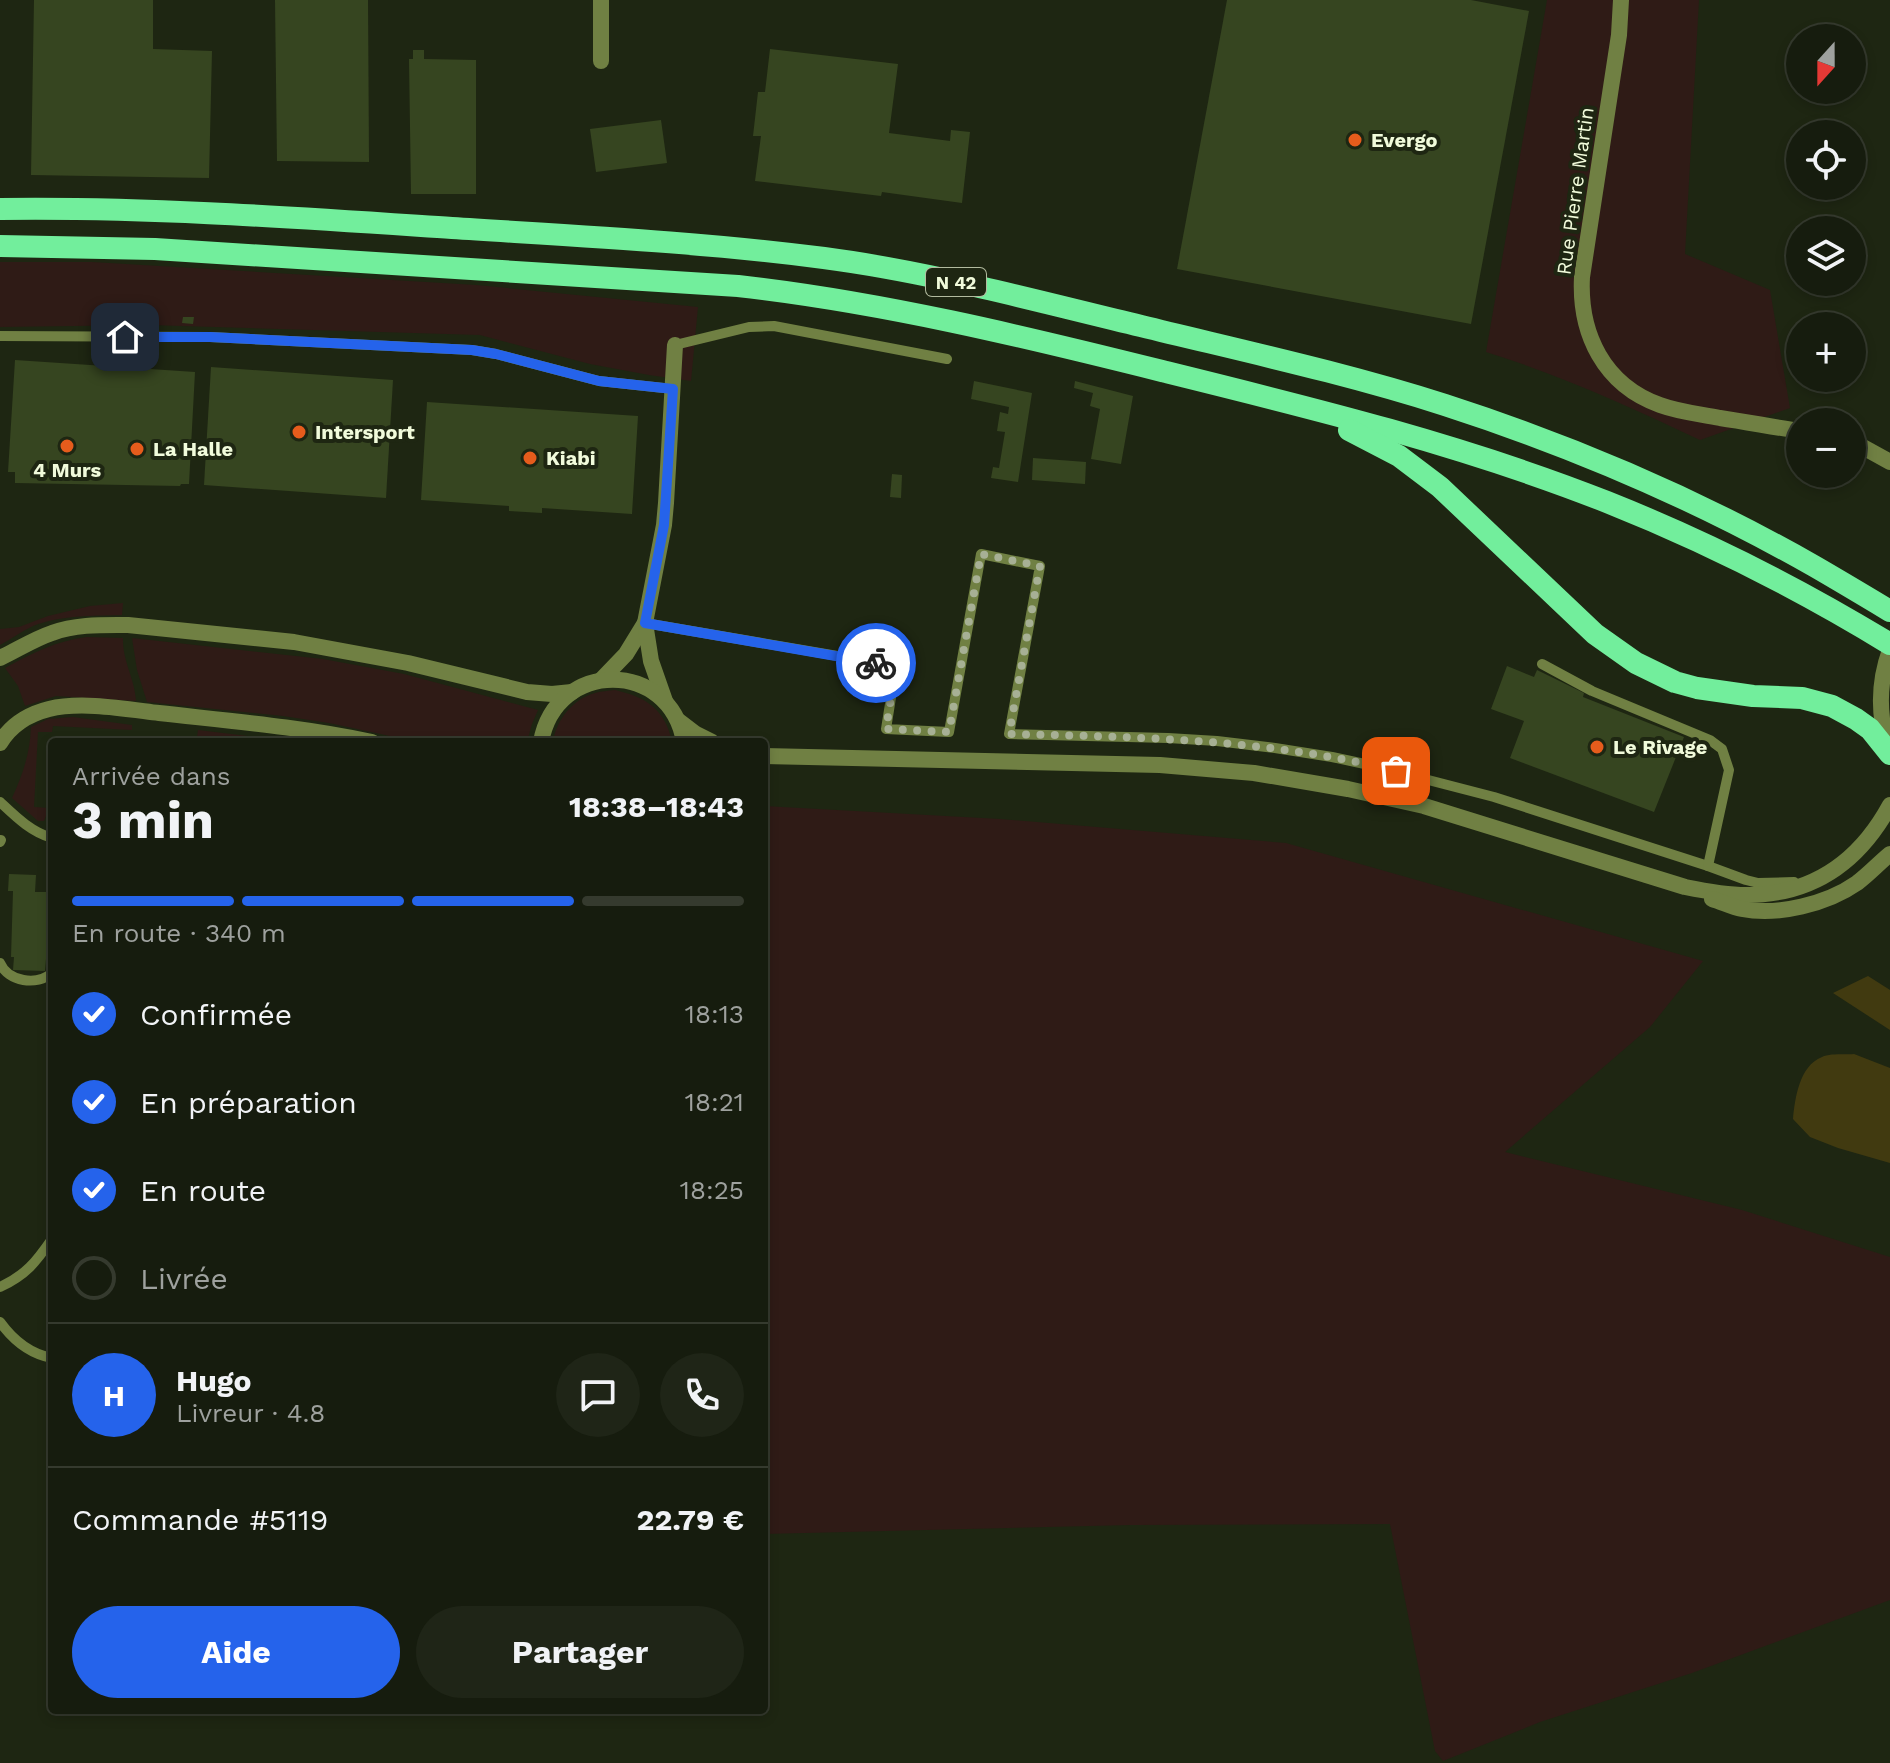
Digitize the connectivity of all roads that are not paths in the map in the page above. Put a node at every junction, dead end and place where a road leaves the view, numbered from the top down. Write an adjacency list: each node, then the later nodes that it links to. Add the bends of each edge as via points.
1 (601, 0): 3 (street)
2 (1621, 1): 11 (street, Rue Pierre Martin, via 1582,277 1590,338 1613,374 1651,401)
3 (601, 61)
4 (0, 209): 16 (highway, N 42, via 245,215 595,237 801,255 928,276 1303,365 1525,433 1667,492 1773,544)
5 (0, 246): 10 (highway, N 42, via 201,252 788,292 994,331)
6 (0, 336): 9 (lane, via 210,337 472,350 599,381)
7 (675, 345): 8 (lane, via 774,326); 9 (street)
8 (947, 359)
9 (673, 389): 17 (street, via 664,525)
10 (1249, 393): 18 (highway, N 42, via 1445,447 1592,497 1722,553); 31 (highway, via 1348,430 1417,469 1595,634 1636,663 1697,688 1832,706 1870,729)
11 (1786, 429)
12 (1866, 444): 14 (street)
13 (1866, 449): 15 (street)
14 (1890, 449)
15 (1890, 462)
16 (1890, 611)
17 (645, 623): 22 (street); 24 (street); 37 (lane, via 896,666 886,729 949,732 981,554 1040,566 1009,734 1217,741 1332,757 1494,797)
18 (1890, 644)
19 (1890, 650): 31 (street, via 1880,707)
20 (0, 658): 23 (street, via 67,628 128,625 294,642 527,692)
21 (1542, 664): 37 (lane, via 1722,749 1729,770)
22 (601, 680): 23 (street); 24 (street, via 635,683)
23 (572, 692): 27 (street, via 552,712)
24 (665, 701): 25 (street)
25 (679, 721): 28 (street); 29 (street)
26 (347, 738): 30 (street, via 70,706 25,718)
27 (542, 738)
28 (683, 738)
29 (704, 738)
30 (0, 743)
31 (1890, 752)
32 (768, 755): 39 (street, via 1160,765 1254,773 1424,806)
33 (0, 802): 35 (lane, via 25,825)
34 (1890, 805): 38 (street, via 1857,850)
35 (48, 836)
36 (1890, 854): 39 (street, via 1845,890 1784,909 1743,909)
37 (1708, 866): 38 (lane, via 1758,883)
38 (1823, 878): 39 (street, via 1762,895)
39 (1685, 887)
40 (0, 963): 41 (lane, via 20,979)
41 (48, 977)
42 (48, 1245): 43 (lane, via 24,1274)
43 (0, 1287)
44 (0, 1322): 45 (lane, via 25,1347)
45 (48, 1357)

